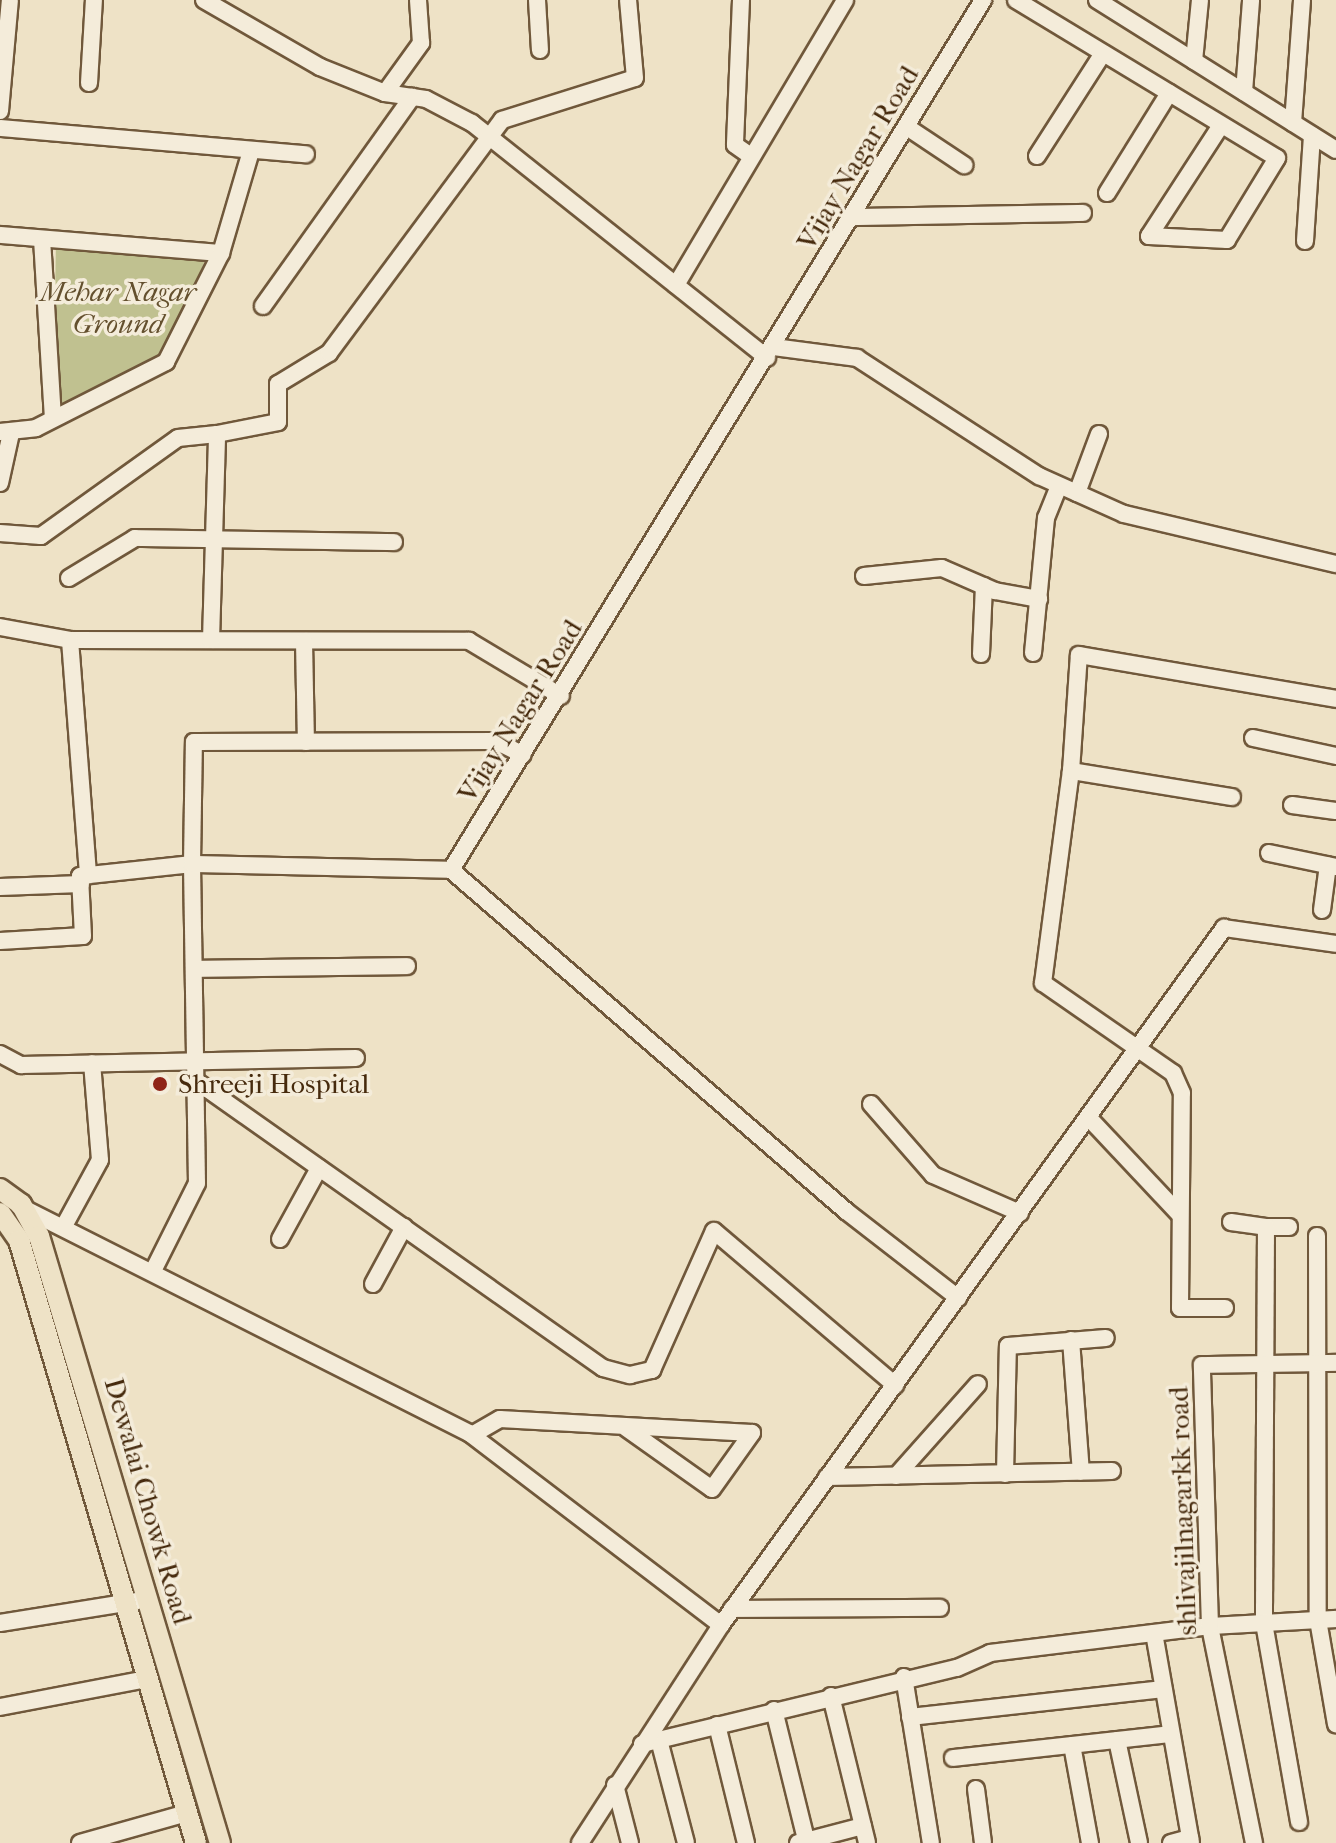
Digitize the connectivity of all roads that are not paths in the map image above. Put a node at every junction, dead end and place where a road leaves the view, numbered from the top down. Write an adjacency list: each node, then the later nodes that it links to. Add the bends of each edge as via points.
1 (10, 0): 23 (street)
2 (94, 0): 18 (street)
3 (204, 0): 20 (street, via 320,67)
4 (418, 0): 20 (street, via 421,43)
5 (537, 0): 15 (street)
6 (628, 0): 29 (street, via 635,78 502,120)
7 (741, 0): 33 (street, via 735,145)
8 (845, 0): 33 (street)
9 (983, 0): 26 (street, Vijay Nagar Road)
10 (1016, 0): 16 (street)
11 (1097, 0): 17 (street)
12 (1200, 0): 17 (street)
13 (1251, 0): 19 (street)
14 (1302, 0): 24 (street)
15 (540, 50)
16 (1103, 53): 21 (street); 34 (street)
17 (1194, 61): 19 (street)
18 (89, 83)
19 (1244, 92): 24 (street)
20 (385, 93): 22 (street)
21 (1169, 93): 25 (street); 36 (street)
22 (412, 97): 29 (street); 44 (street)
23 (0, 111)
24 (1293, 123): 28 (street)
25 (1221, 125): 25 (street, via 1277,158 1227,240 1149,236)
26 (907, 127): 35 (street); 38 (street, Vijay Nagar Road)
27 (0, 128): 31 (street)
28 (1312, 135): 30 (street); 41 (street)
29 (488, 137): 43 (street); 48 (street, via 329,353 278,384 278,422)
30 (1336, 150)
31 (251, 151): 32 (street); 42 (street)
32 (306, 154)
33 (751, 156): 43 (street)
34 (1037, 156)
35 (964, 165)
36 (1107, 193)
37 (1083, 213): 38 (street)
38 (853, 217): 45 (street, Vijay Nagar Road)
39 (0, 235): 40 (street)
40 (42, 239): 42 (street); 46 (street)
41 (1305, 241)
42 (221, 253): 46 (street, via 166,362)
43 (676, 285): 45 (street)
44 (263, 306)
45 (771, 352): 51 (street, via 857,358); 67 (street, Vijay Nagar Road)
46 (53, 419): 47 (street)
47 (5, 433): 50 (street)
48 (217, 434): 53 (street, via 178,438 41,536); 54 (street)
49 (1099, 434): 52 (street)
50 (0, 483)
51 (1059, 485): 52 (street); 60 (street, via 1046,518)
52 (1077, 493): 56 (street, via 1124,514)
53 (0, 533)
54 (213, 541): 55 (street); 58 (street, via 135,538); 63 (street)
55 (394, 542)
56 (1336, 564)
57 (864, 576): 59 (street, via 942,568)
58 (69, 578)
59 (984, 586): 60 (street); 66 (street)
60 (1039, 599): 65 (street)
61 (0, 627): 62 (street)
62 (70, 640): 63 (street); 81 (street)
63 (211, 640): 64 (street)
64 (304, 641): 67 (street, via 469,641); 70 (street)
65 (1033, 653)
66 (981, 654)
67 (561, 696): 71 (street, Vijay Nagar Road)
68 (1336, 699): 73 (street, via 1079,655)
69 (1253, 738): 72 (street)
70 (306, 742): 71 (street, via 496,741); 78 (street, via 194,742)
71 (523, 755): 80 (street, Vijay Nagar Road)
72 (1336, 756)
73 (1071, 771): 74 (street); 88 (street, via 1043,983)
74 (1232, 797)
75 (1292, 805): 76 (street)
76 (1336, 811)
77 (1269, 853): 79 (street)
78 (192, 864): 80 (street); 81 (street); 87 (street)
79 (1332, 866): 83 (street)
80 (451, 870): 110 (street, via 846,1211)
81 (84, 879): 82 (street); 84 (street, via 83,936)
82 (0, 887)
83 (1322, 910)
84 (0, 941)
85 (1336, 944): 88 (street, via 1224,928)
86 (407, 966): 87 (street)
87 (194, 969): 91 (street)
88 (1140, 1049): 95 (street); 100 (street, via 1173,1073 1182,1093)
89 (0, 1054): 92 (street, via 21,1065)
90 (356, 1058): 91 (street)
91 (195, 1061): 92 (street); 93 (street)
92 (92, 1063): 102 (street, via 100,1160)
93 (196, 1081): 96 (street); 108 (street, via 197,1183)
94 (871, 1104): 99 (street, via 933,1175)
95 (1089, 1118): 99 (street); 100 (street)
96 (319, 1168): 103 (street); 107 (street)
97 (0, 1189): 98 (main road, Dewalai Chowk Road)
98 (8, 1211): 102 (street); 126 (main road, Dewalai Chowk Road, via 56,1288); 127 (main road, Dewalai Chowk Road)
99 (1020, 1213): 110 (street)
100 (1179, 1214): 111 (street, via 1180,1308)
101 (1231, 1222): 104 (street)
102 (64, 1226): 108 (street)
103 (404, 1227): 109 (street); 118 (street, via 603,1368 630,1375 652,1370 714,1231)
104 (1266, 1227): 105 (street); 114 (street)
105 (1289, 1227)
106 (1317, 1236): 115 (street)
107 (280, 1239)
108 (153, 1271): 120 (street)
109 (373, 1284)
110 (958, 1298): 118 (street)
111 (1225, 1308)
112 (1106, 1338): 113 (street)
113 (1071, 1340): 122 (street); 123 (street, via 1015,1344 1006,1350)
114 (1264, 1362): 115 (street); 133 (street); 135 (street, shlivajilnagarkk road, via 1202,1365)
115 (1317, 1363): 116 (street); 131 (street)
116 (1336, 1363)
117 (978, 1384): 124 (street)
118 (895, 1385): 125 (street)
119 (625, 1427): 119 (street, via 712,1489 752,1433 672,1429); 120 (street, via 500,1419)
120 (472, 1435): 134 (street)
121 (1112, 1471): 122 (street)
122 (1081, 1472): 123 (street)
123 (1005, 1474): 124 (street)
124 (896, 1476): 125 (street)
125 (827, 1477): 129 (street)
126 (148, 1599): 127 (street); 161 (main road, Dewalai Chowk Road)
127 (124, 1603): 132 (street); 138 (main road, Dewalai Chowk Road)
128 (940, 1608): 129 (street)
129 (732, 1609): 134 (street)
130 (1336, 1619): 131 (street)
131 (1318, 1620): 133 (street); 144 (street)
132 (0, 1623)
133 (1264, 1623): 135 (street); 155 (street)
134 (721, 1625): 149 (street)
135 (1210, 1626): 136 (street); 172 (street, shlivajilnagarkk road)
136 (1154, 1633): 137 (street, via 990,1653 957,1668); 139 (street)
137 (904, 1677): 140 (street); 143 (street)
138 (147, 1679): 141 (street); 154 (main road, Dewalai Chowk Road)
139 (1163, 1689): 143 (street); 146 (street)
140 (831, 1696): 142 (street); 156 (street)
141 (0, 1707)
142 (774, 1710): 145 (street); 158 (street)
143 (910, 1717): 167 (street)
144 (1336, 1724)
145 (717, 1725): 147 (street); 165 (street)
146 (1171, 1734): 148 (street); 157 (street)
147 (659, 1740): 149 (street); 164 (street)
148 (1117, 1740): 150 (street); 170 (street)
149 (642, 1744): 152 (street)
150 (1072, 1745): 151 (street); 169 (street)
151 (953, 1758)
152 (615, 1785): 162 (street); 163 (street)
153 (976, 1789): 168 (street)
154 (187, 1813): 159 (street); 160 (main road, Dewalai Chowk Road)
155 (1299, 1822)
156 (863, 1826): 158 (street); 166 (street)
157 (1191, 1841): 171 (street)
158 (804, 1842)
159 (80, 1843)
160 (196, 1843)
161 (220, 1843)
162 (580, 1843)
163 (630, 1843)
164 (686, 1843)
165 (746, 1843)
166 (867, 1843)
167 (931, 1843)
168 (983, 1843)
169 (1090, 1843)
170 (1139, 1843)
171 (1171, 1843)
172 (1254, 1843)

